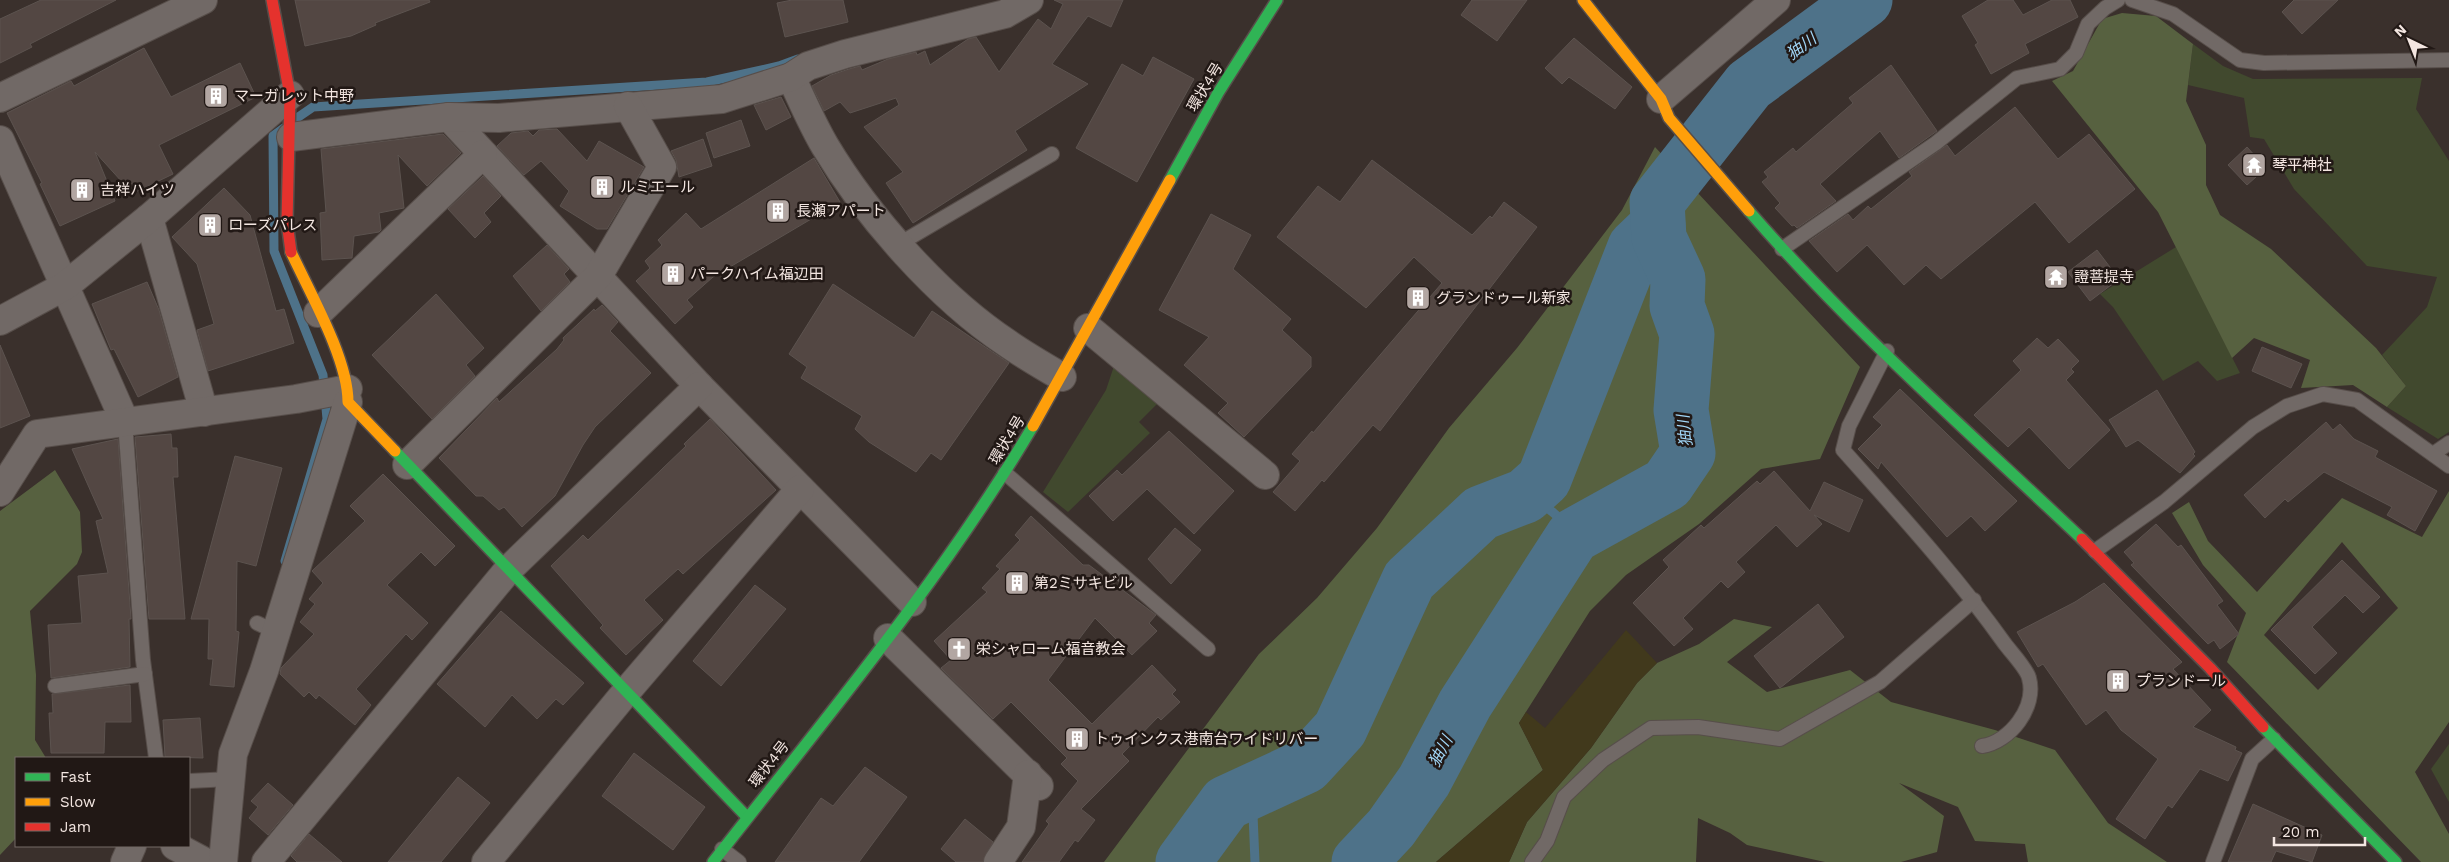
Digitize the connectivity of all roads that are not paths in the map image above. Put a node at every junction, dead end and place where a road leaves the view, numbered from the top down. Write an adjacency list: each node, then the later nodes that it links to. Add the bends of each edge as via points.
1 (203, 0): 11 (street)
2 (272, 0): 15 (street)
3 (1277, 0): 26 (street, 環状4号, via 1218,92)
4 (1583, 0): 13 (street)
5 (1776, 0): 13 (street)
6 (2118, 0): 21 (lane, via 2088,24 2076,53 2060,69 2017,78 1936,143)
7 (2132, 0): 9 (lane, via 2173,14 2240,60 2264,64)
8 (1027, 1): 10 (street, via 1004,14 808,66)
9 (2449, 60)
10 (791, 78): 12 (street, via 722,100); 20 (street, via 825,146 866,205)
11 (0, 98)
12 (628, 106): 14 (street, via 499,118); 22 (street, via 662,167)
13 (1665, 109): 21 (street)
14 (448, 117): 15 (street); 17 (street)
15 (290, 119): 19 (street); 24 (street, via 287,222 291,252)
16 (0, 140): 23 (street)
17 (483, 154): 22 (street); 24 (street)
18 (1052, 154): 20 (lane)
19 (149, 218): 23 (street); 31 (street)
20 (899, 244): 28 (street, via 922,271 962,308 1006,343)
21 (1782, 249): 27 (street)
22 (598, 276): 29 (street); 35 (street)
23 (65, 286): 25 (street); 32 (street)
24 (318, 313): 30 (street, via 342,362)
25 (0, 321)
26 (1088, 328): 28 (street, 環状4号); 38 (street)
27 (1887, 352): 41 (street); 43 (lane, via 1849,426 1843,450)
28 (1062, 377): 37 (street, 環状4号)
29 (699, 386): 39 (street); 42 (street)
30 (342, 395): 31 (street); 35 (street); 53 (street, via 269,628 233,754)
31 (204, 412): 32 (street)
32 (125, 422): 40 (street, via 36,434); 47 (lane)
33 (2449, 444): 34 (lane)
34 (2433, 454): 36 (lane); 41 (lane, via 2357,400 2323,394 2287,406 2253,427 2164,502)
35 (407, 465): 42 (street)
36 (2449, 466)
37 (1005, 473): 44 (street, 環状4号); 46 (lane)
38 (1265, 475)
39 (800, 489): 44 (street); 49 (street)
40 (0, 492)
41 (2095, 550): 50 (street)
42 (508, 570): 49 (street); 60 (street)
43 (1974, 600): 51 (lane, via 2029,678 2029,705 2016,725 1992,744); 65 (lane, via 1880,682 1780,739 1698,727 1651,728 1603,760 1564,797 1547,841)
44 (912, 602): 45 (street, 環状4号)
45 (888, 638): 55 (street, 環状4号); 64 (street, via 1034,780 1021,827)
46 (1208, 649)
47 (145, 674): 48 (lane); 52 (lane)
48 (55, 686)
49 (626, 692): 55 (street); 61 (street)
50 (2274, 739): 66 (lane, via 2252,759); 67 (street)
51 (1982, 746)
52 (156, 757)
53 (230, 778): 54 (lane); 59 (street)
54 (194, 781)
55 (746, 817): 57 (street, 環状4号)
56 (132, 847): 58 (street)
57 (722, 849): 62 (street, 環状4号); 63 (lane)
58 (125, 862)
59 (223, 862)
60 (266, 862)
61 (486, 862)
62 (713, 862)
63 (739, 862)
64 (998, 862)
65 (1532, 862)
66 (2213, 862)
67 (2396, 862)

